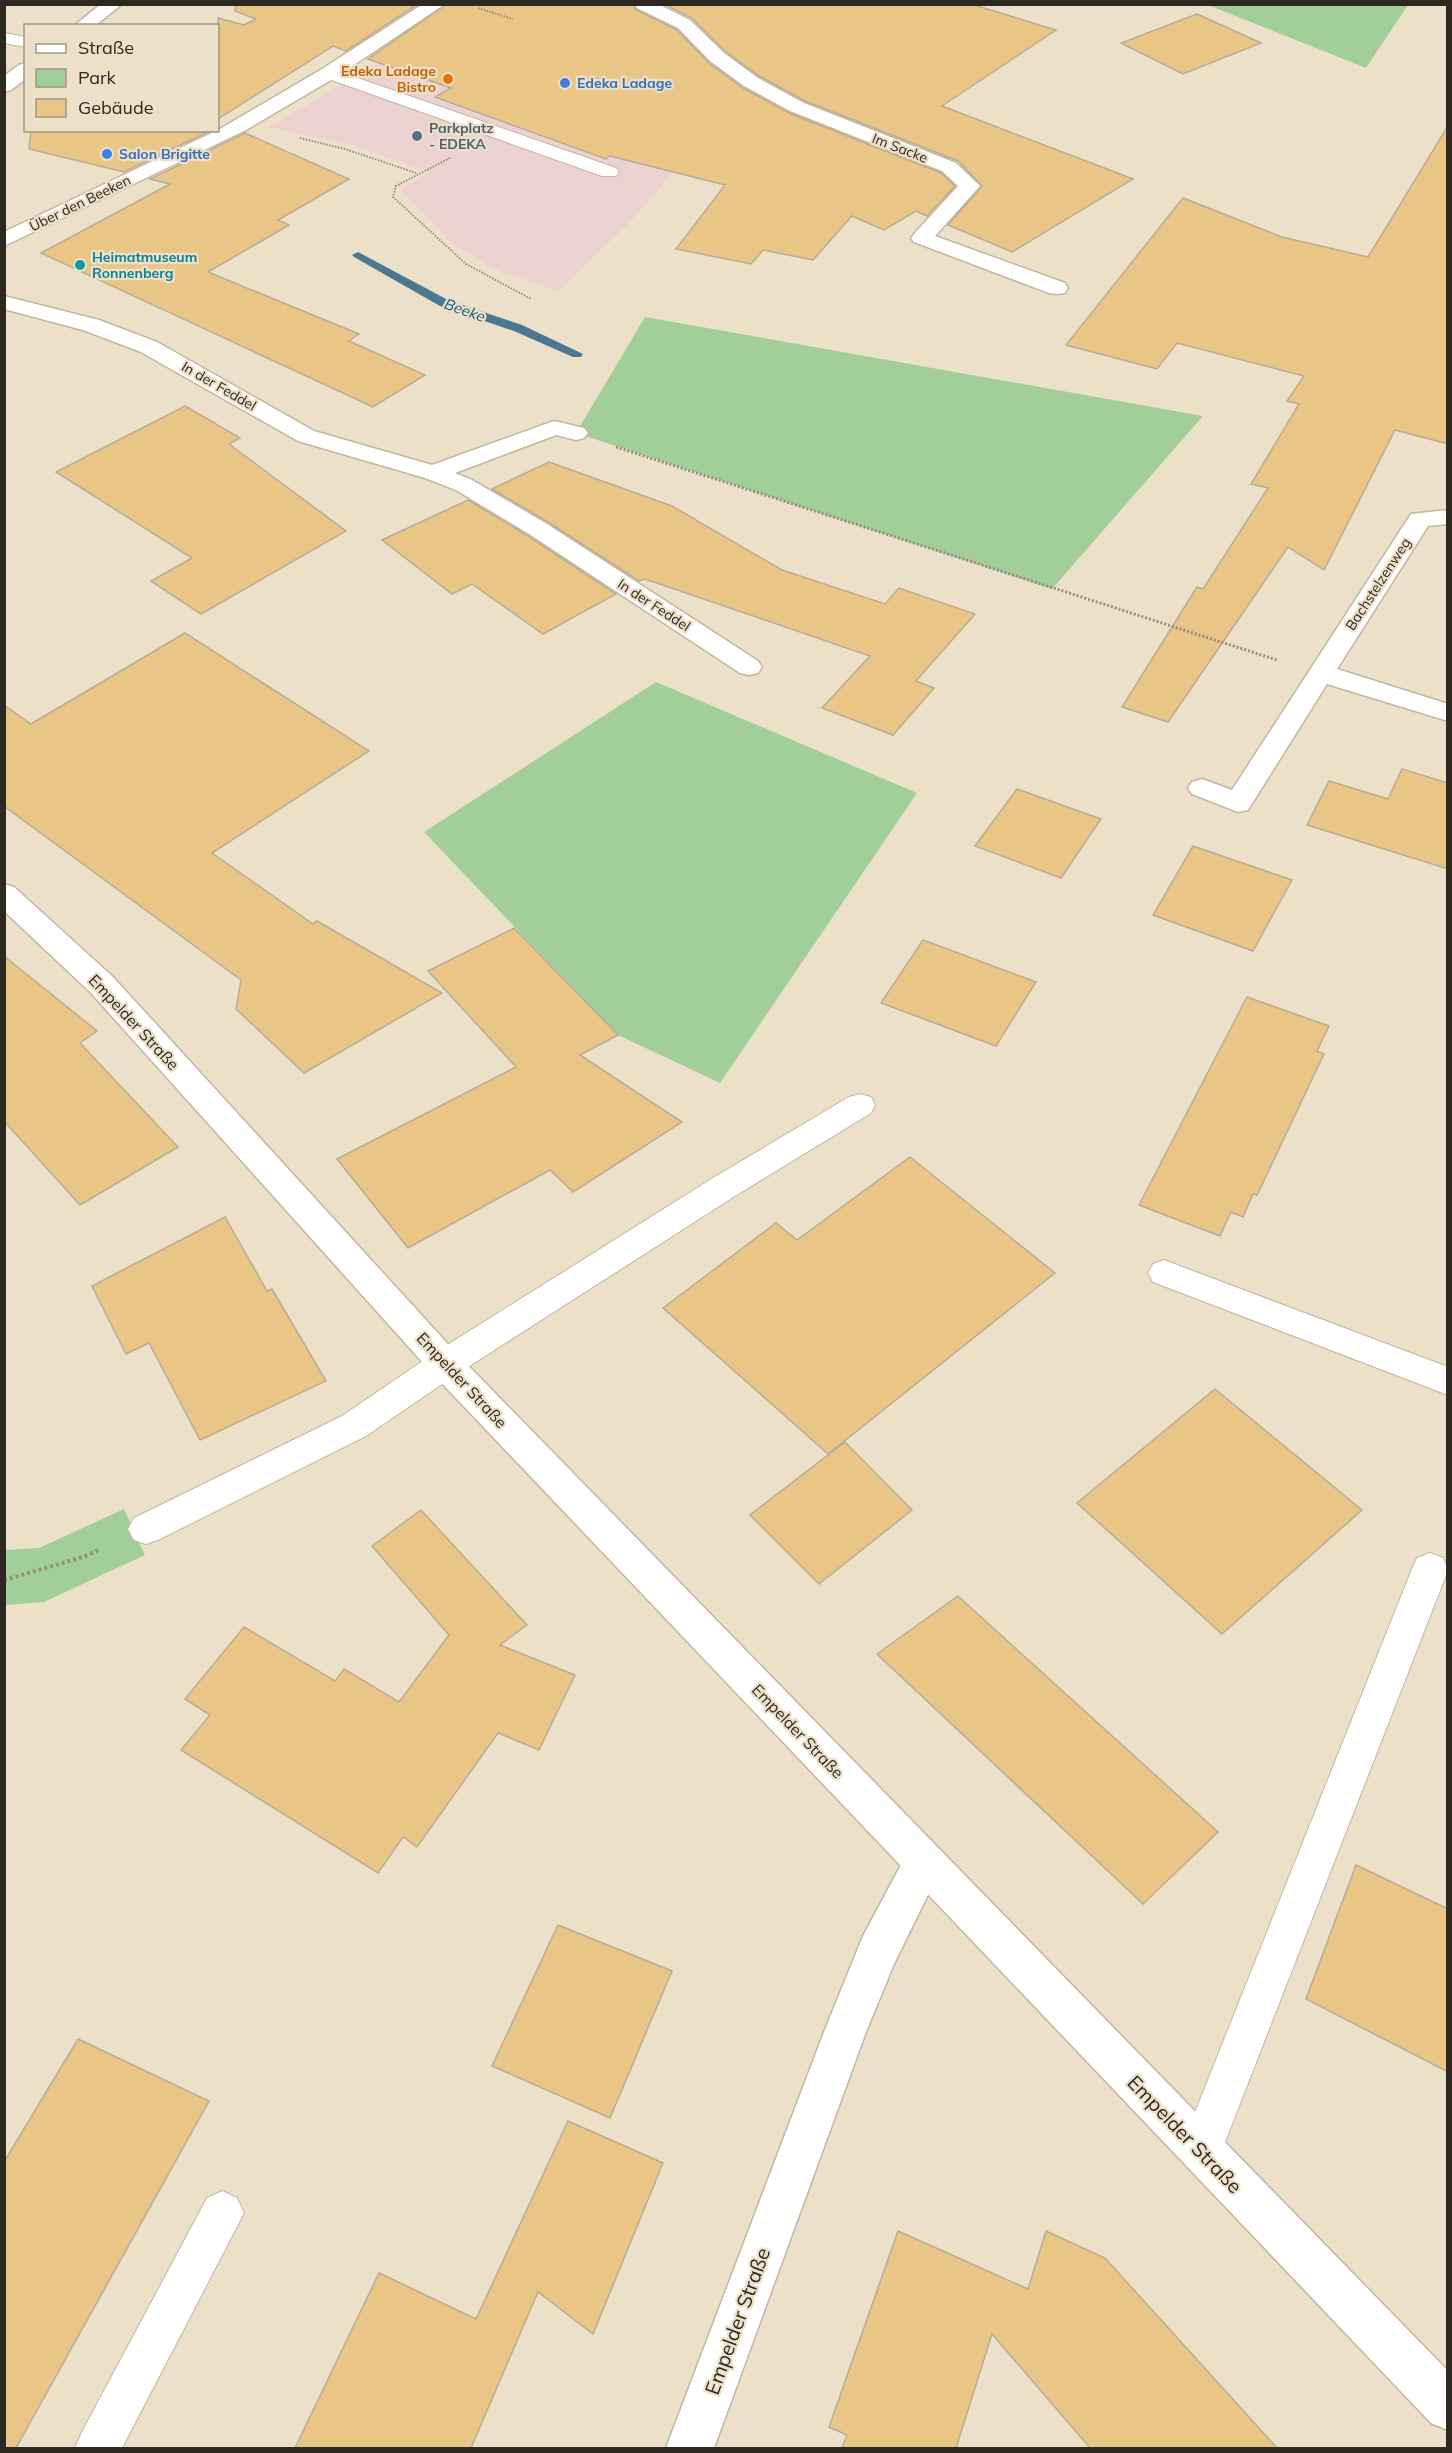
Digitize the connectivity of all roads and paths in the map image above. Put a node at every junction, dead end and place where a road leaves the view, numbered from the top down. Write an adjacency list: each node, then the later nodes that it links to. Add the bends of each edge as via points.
1 (113, 4): 6 (street)
2 (436, 4): 10 (street, Über den Beeken)
3 (643, 4): 17 (street, Im Sacke, via 684,24 717,57 751,82 797,107 949,167 970,186 921,238)
4 (472, 6): 5 (path)
5 (513, 19)
6 (86, 24)
7 (4, 38): 8 (lane)
8 (24, 42)
9 (24, 71): 11 (street)
10 (329, 73): 12 (street, Über den Beeken); 14 (lane)
11 (4, 86)
12 (239, 126): 15 (path, via 345,148); 16 (street, Über den Beeken)
13 (438, 165): 15 (path)
14 (609, 172)
15 (417, 174): 18 (path, via 396,186 393,196 466,264)
16 (4, 240)
17 (1057, 288)
18 (531, 299)
19 (4, 302): 21 (street, In der Feddel, via 91,325 149,347 306,436)
20 (576, 434): 21 (street, via 554,428); 24 (path)
21 (433, 473): 23 (street, In der Feddel, via 464,485 538,529)
22 (1448, 517): 24 (street, Bachstelzenweg, via 1420,519)
23 (749, 667)
24 (1321, 673): 25 (street); 26 (street, Bachstelzenweg, via 1238,803)
25 (1448, 713)
26 (1202, 788)
27 (4, 894): 30 (street, Empelder Straße, via 102,985)
28 (860, 1106): 30 (lane, via 724,1187)
29 (1164, 1273): 31 (lane)
30 (445, 1364): 32 (lane, via 354,1426); 35 (street, Empelder Straße)
31 (1448, 1382)
32 (146, 1529): 34 (path, via 83,1557)
33 (1430, 1569): 36 (lane)
34 (4, 1580)
35 (924, 1862): 36 (street, Empelder Straße); 40 (street, Empelder Straße, via 878,1951 849,2022)
36 (1200, 2150): 38 (street, Empelder Straße)
37 (222, 2213): 39 (lane)
38 (1448, 2406)
39 (98, 2448)
40 (690, 2448)

